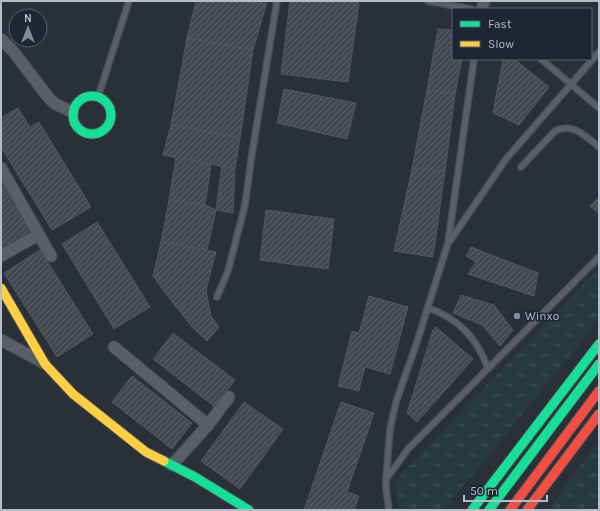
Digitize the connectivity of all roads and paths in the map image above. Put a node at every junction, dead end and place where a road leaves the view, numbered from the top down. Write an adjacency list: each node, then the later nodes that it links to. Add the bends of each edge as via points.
1 (129, 1): 10 (lane)
2 (277, 1): 22 (lane, via 245,205 228,271)
3 (428, 1): 4 (lane)
4 (466, 8)
5 (1, 40): 12 (street, via 48,97 55,104)
6 (599, 52): 9 (lane)
7 (474, 60): 17 (lane)
8 (542, 60): 9 (lane)
9 (572, 84): 11 (lane); 17 (lane, via 506,159)
10 (98, 97): 12 (main road, via 82,99); 12 (main road, via 106,103 110,113 109,124 101,131 91,134 81,131 74,122)
11 (599, 108)
12 (73, 112)
13 (599, 147): 14 (lane, via 577,130 560,129)
14 (521, 167)
15 (1, 168): 16 (street)
16 (38, 235): 18 (street); 19 (street)
17 (448, 243): 23 (lane)
18 (1, 256)
19 (51, 256)
20 (599, 257): 29 (lane)
21 (1, 288): 27 (main road)
22 (217, 297)
23 (428, 308): 29 (lane, via 446,316 466,331 481,351); 35 (lane, via 396,402 390,429)
24 (1, 340): 27 (street)
25 (599, 344): 38 (main road)
26 (114, 347): 33 (street)
27 (45, 364): 34 (main road, via 72,394 146,452)
28 (599, 364): 39 (main road)
29 (488, 369): 35 (lane, via 408,449)
30 (599, 391): 40 (main road)
31 (229, 397): 33 (street)
32 (599, 414): 41 (main road)
33 (208, 425): 34 (street)
34 (172, 465): 36 (main road)
35 (386, 478): 37 (lane)
36 (249, 510)
37 (389, 510)
38 (472, 510)
39 (489, 510)
40 (510, 510)
41 (528, 510)

